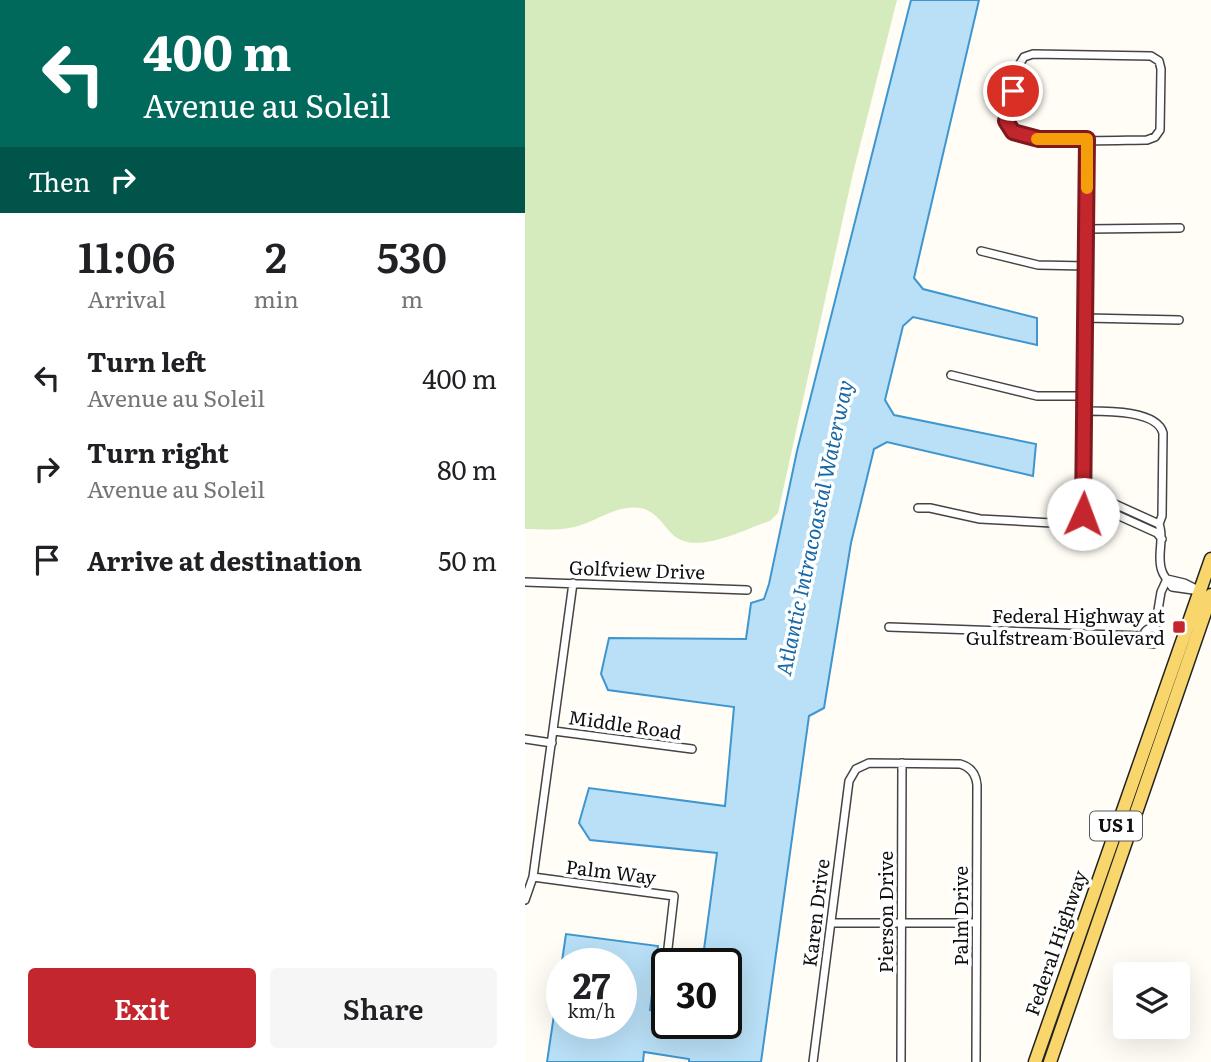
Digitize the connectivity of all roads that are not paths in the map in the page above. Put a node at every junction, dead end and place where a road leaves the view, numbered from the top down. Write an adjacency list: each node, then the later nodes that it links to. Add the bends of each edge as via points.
1 (1087, 139): 1 (street, via 1039,139 1009,129 1006,117 1021,61 1033,54 1156,58 1161,69 1158,134 1147,140); 3 (street)
2 (1180, 228): 3 (street)
3 (1087, 229): 5 (street)
4 (981, 251): 5 (street, via 1038,265)
5 (1086, 266): 6 (street)
6 (1086, 318): 7 (street); 9 (street)
7 (1179, 320)
8 (951, 375): 9 (street, via 1037,396)
9 (1085, 396): 10 (street)
10 (1085, 411): 11 (street); 13 (street, via 1114,411 1160,424)
11 (1084, 495): 12 (street, via 1083,514 1070,524 993,520); 13 (street, via 1097,496); 14 (street)
12 (918, 508)
13 (1159, 524): 14 (street)
14 (1163, 540): 16 (street, via 1161,567)
15 (1211, 559): 20 (main road, Federal Highway / US 1)
16 (1167, 579): 20 (street, via 1172,587); 22 (street)
17 (525, 582): 18 (street, Golfview Drive)
18 (573, 583): 19 (street, Golfview Drive); 24 (street)
19 (747, 590)
20 (1205, 593): 28 (main road, Federal Highway / US 1); 30 (main road, Federal Highway / US 1)
21 (889, 627): 23 (street)
22 (1155, 628): 23 (street, via 1147,629); 23 (street, via 1160,634 1158,642 1150,644)
23 (1144, 636)
24 (554, 731): 26 (street); 27 (street, Middle Road)
25 (525, 739): 26 (street, Middle Road)
26 (552, 743): 34 (street)
27 (692, 749)
28 (1142, 752): 30 (main road, via 1143,768); 31 (main road, Federal Highway / US 1)
29 (902, 763): 36 (street, Karen Drive, via 869,763 856,769 849,781); 37 (street, Pierson Drive); 38 (street, Palm Drive, via 960,764 973,771 977,785)
30 (1150, 777): 33 (main road, Federal Highway / US 1)
31 (1133, 779): 32 (main road, Federal Highway / US 1); 33 (main road, via 1139,789)
32 (1109, 847): 40 (main road, via 1109,861 1085,930); 44 (main road, Federal Highway / US 1)
33 (1124, 850): 40 (main road, Federal Highway / US 1)
34 (533, 877): 35 (street); 39 (street, Palm Way, via 674,896)
35 (525, 900)
36 (831, 923): 37 (street); 41 (street, Karen Drive)
37 (901, 923): 38 (street); 42 (street, Pierson Drive)
38 (977, 923): 43 (street, Palm Drive)
39 (668, 948)
40 (1090, 949): 45 (main road, Federal Highway / US 1)
41 (813, 1062)
42 (901, 1062)
43 (976, 1062)
44 (1035, 1062)
45 (1050, 1062)

